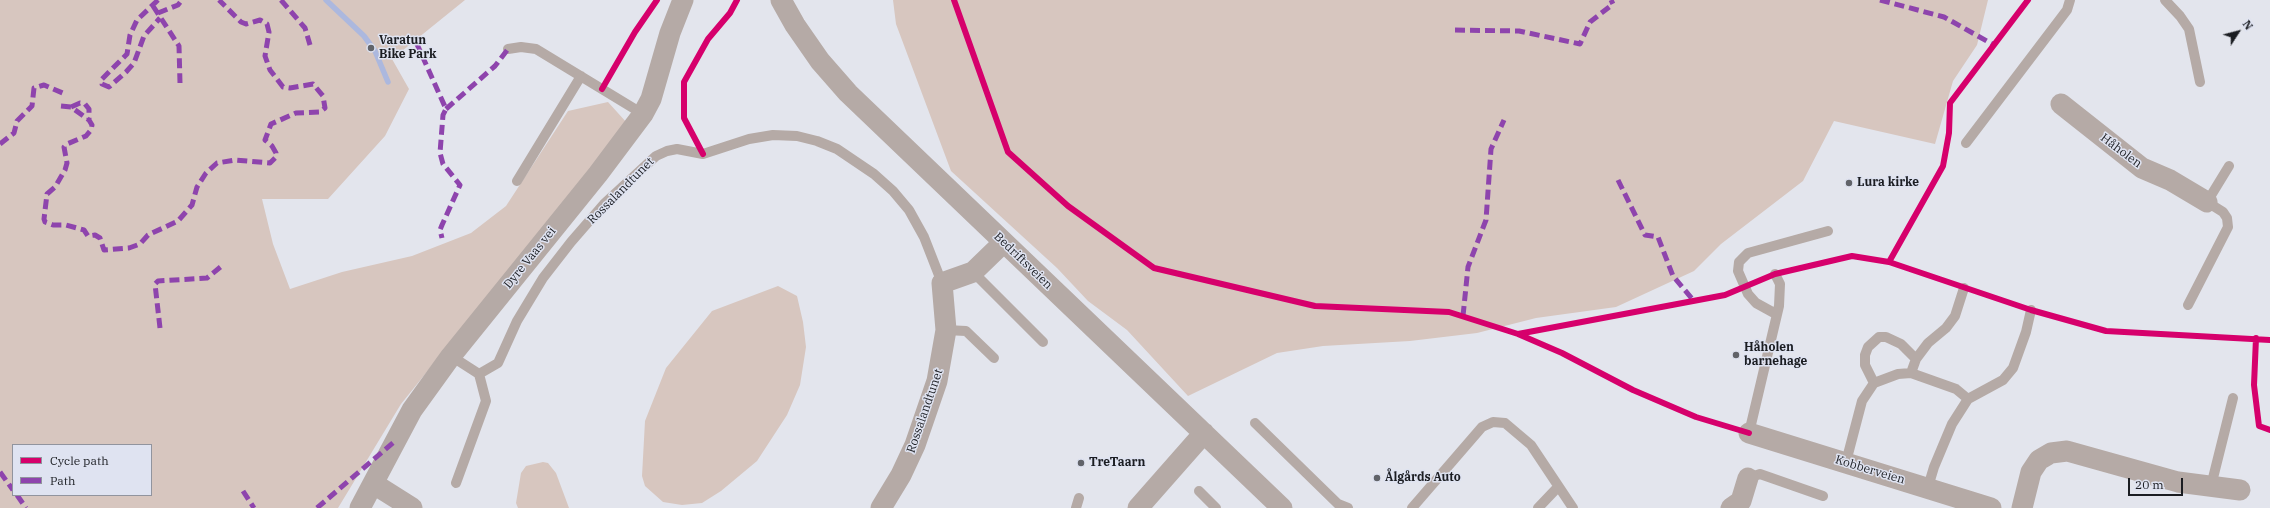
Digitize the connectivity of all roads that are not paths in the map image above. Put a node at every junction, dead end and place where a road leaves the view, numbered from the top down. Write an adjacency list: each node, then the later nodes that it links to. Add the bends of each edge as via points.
1 (683, 0): 9 (street, Dyre Vaas vei, via 670,33 651,99)
2 (780, 0): 15 (street, Bedriftsveien, via 820,61 848,93)
3 (2070, 0): 10 (lane, via 2067,10)
4 (2165, 0): 7 (lane, via 2189,29)
5 (508, 49): 6 (lane, via 536,49)
6 (581, 76): 9 (lane); 12 (lane)
7 (2200, 82)
8 (2061, 104): 13 (street, Håholen, via 2142,168 2170,180)
9 (643, 114): 25 (street, Dyre Vaas vei)
10 (1966, 143)
11 (2229, 166): 13 (lane)
12 (517, 181)
13 (2207, 202): 20 (lane, via 2223,212 2228,227)
14 (1828, 231): 22 (lane, via 1748,253 1739,262 1738,271 1748,294 1756,303)
15 (1003, 243): 16 (street); 34 (street, Bedriftsveien)
16 (973, 272): 18 (street); 24 (lane)
17 (1775, 274): 22 (lane, via 1781,290)
18 (942, 283): 23 (street, Rossalandtunet); 29 (lane, Rossalandtunet, via 927,244 909,210 874,174 837,149 797,136 773,135 750,139 703,154 677,149 656,156 604,204 543,278 517,321 498,363)
19 (1964, 288): 27 (lane, via 1950,323 1928,343)
20 (2188, 305)
21 (2031, 310): 32 (lane, via 2026,332 2009,374)
22 (1776, 314): 35 (lane)
23 (946, 330): 26 (lane, via 966,331); 49 (street, Rossalandtunet, via 937,381 927,414 901,476)
24 (1043, 342)
25 (451, 356): 29 (lane); 39 (street, Dyre Vaas vei, via 412,410)
26 (994, 358)
27 (1916, 359): 28 (lane); 30 (lane, via 1898,342 1879,337 1868,347 1865,355 1865,365)
28 (1911, 373): 30 (lane, via 1898,374); 32 (lane, via 1956,389)
29 (479, 374): 38 (lane, via 486,401)
30 (1874, 383): 36 (lane, via 1862,401)
31 (2233, 398): 40 (lane)
32 (1968, 399): 42 (lane, via 1952,424)
33 (1255, 424): 54 (lane, via 1338,504)
34 (1204, 433): 51 (street); 53 (street, Bedriftsveien)
35 (1749, 433): 36 (street, Kobberveien)
36 (1846, 462): 42 (street, Kobberveien)
37 (1748, 478): 45 (lane, via 1760,474); 58 (street, via 1741,502)
38 (456, 483)
39 (374, 484): 47 (street, Dyre Vaas vei); 48 (street)
40 (2211, 486): 43 (street); 60 (street, via 2178,482 2067,451 2051,453 2039,460 2031,472)
41 (1558, 487): 55 (lane, via 1531,446 1505,423 1493,422 1482,427); 56 (lane); 57 (lane)
42 (1928, 487): 59 (street, Kobberveien, via 1954,501)
43 (2240, 490)
44 (1199, 491): 52 (lane)
45 (1823, 496)
46 (1080, 498): 50 (lane)
47 (360, 508)
48 (412, 508)
49 (881, 508)
50 (1076, 508)
51 (1138, 508)
52 (1216, 508)
53 (1282, 508)
54 (1348, 508)
55 (1412, 508)
56 (1538, 508)
57 (1573, 508)
58 (1731, 508)
59 (1991, 508)
60 (2022, 508)

